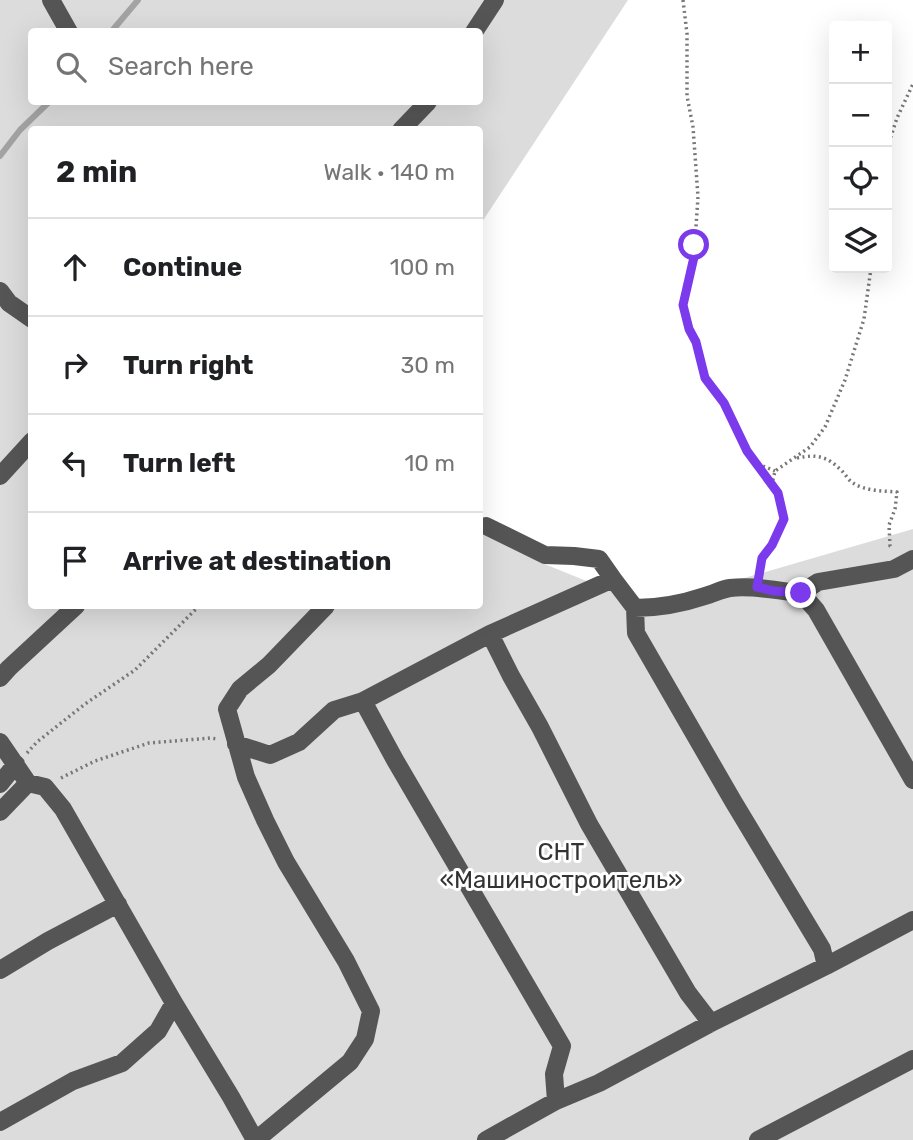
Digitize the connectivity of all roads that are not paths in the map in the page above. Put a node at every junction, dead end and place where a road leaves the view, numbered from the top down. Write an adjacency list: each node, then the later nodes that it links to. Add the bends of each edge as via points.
1 (51, 0): 3 (lane)
2 (495, 0): 4 (lane)
3 (67, 28)
4 (477, 28)
5 (425, 105): 6 (lane)
6 (405, 126)
7 (0, 291): 8 (lane)
8 (28, 317)
9 (28, 445): 10 (lane)
10 (0, 476)
11 (486, 526): 13 (lane, via 545,555 599,559)
12 (913, 559): 14 (lane, via 894,569 817,583)
13 (612, 579): 15 (lane); 18 (lane)
14 (801, 593): 15 (lane, via 728,588 681,604); 24 (lane, via 817,610)
15 (635, 608): 30 (lane, via 636,634 822,949)
16 (73, 609): 19 (lane)
17 (323, 609): 22 (lane, via 240,689 227,709)
18 (491, 634): 20 (lane); 33 (lane, via 589,824)
19 (0, 678)
20 (363, 701): 22 (lane, via 334,710 299,742 270,755); 35 (lane, via 562,1046 554,1074)
21 (0, 742): 23 (lane)
22 (236, 744): 38 (lane, via 246,777 286,862 371,1011 365,1039 350,1062)
23 (16, 764): 25 (lane); 26 (lane)
24 (913, 780)
25 (28, 783): 27 (lane); 28 (lane, via 45,787 63,808)
26 (0, 784)
27 (0, 812)
28 (118, 904): 31 (lane); 32 (lane)
29 (913, 920): 30 (lane)
30 (826, 966): 33 (lane)
31 (0, 970)
32 (174, 1003): 36 (lane, via 158,1031 121,1063 73,1082); 38 (lane)
33 (710, 1023): 35 (lane)
34 (913, 1059): 37 (lane)
35 (556, 1101): 39 (lane)
36 (0, 1122)
37 (788, 1133): 40 (lane)
38 (256, 1140)
39 (486, 1140)
40 (758, 1140)

